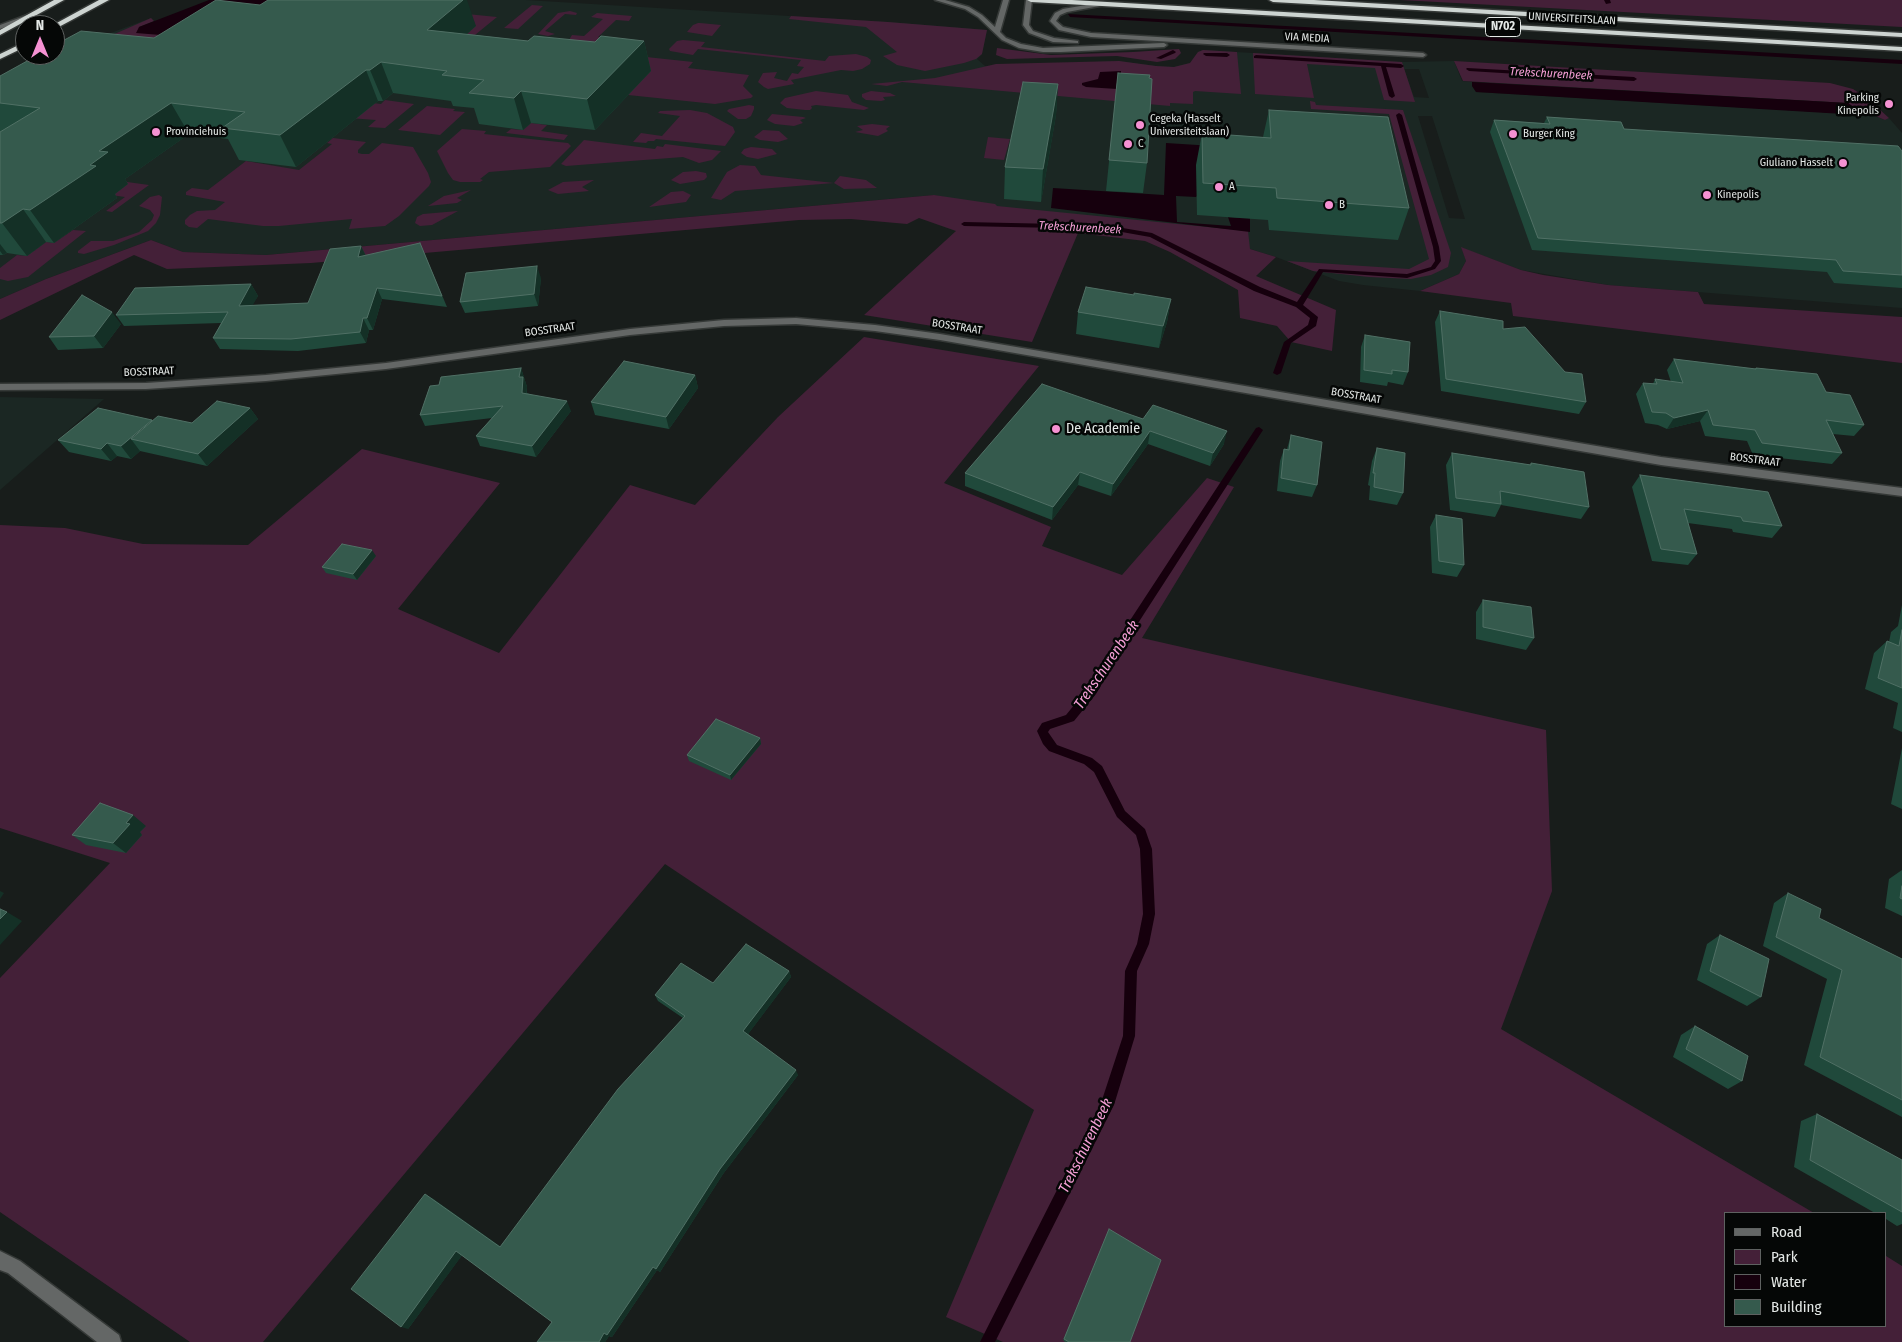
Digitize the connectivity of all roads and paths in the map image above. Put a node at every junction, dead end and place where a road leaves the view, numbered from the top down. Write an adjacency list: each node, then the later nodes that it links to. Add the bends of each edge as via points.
1 (60, 0): 8 (highway)
2 (105, 0): 10 (highway)
3 (938, 0): 13 (street, VIA MEDIA, via 967,8)
4 (1006, 0): 13 (street)
5 (1030, 0): 7 (highway, UNIVERSITEITSLAAN / N702); 16 (street, VIA MEDIA, via 1026,25 1031,32 1053,40)
6 (1273, 0): 15 (highway, UNIVERSITEITSLAAN / N702)
7 (1103, 4): 16 (street, VIA MEDIA, via 1065,10 1053,21 1060,29 1077,34); 19 (highway, UNIVERSITEITSLAAN / N702)
8 (32, 15)
9 (15, 22): 12 (street)
10 (65, 22)
11 (15, 24): 14 (highway)
12 (0, 27)
13 (997, 32): 17 (street, VIA MEDIA, via 1011,43 1043,50 1131,48)
14 (0, 33)
15 (1902, 35)
16 (1176, 39): 17 (street, VIA MEDIA)
17 (1189, 41): 20 (street, VIA MEDIA)
18 (15, 49): 21 (highway)
19 (1902, 49)
20 (1423, 55)
21 (0, 57)
22 (0, 387): 23 (street, BOSSTRAAT, via 146,386 266,378 386,366 630,332 724,323 796,321 940,337 1661,461)
23 (1902, 492)
24 (0, 1260): 25 (street, via 14,1267)
25 (112, 1342)

